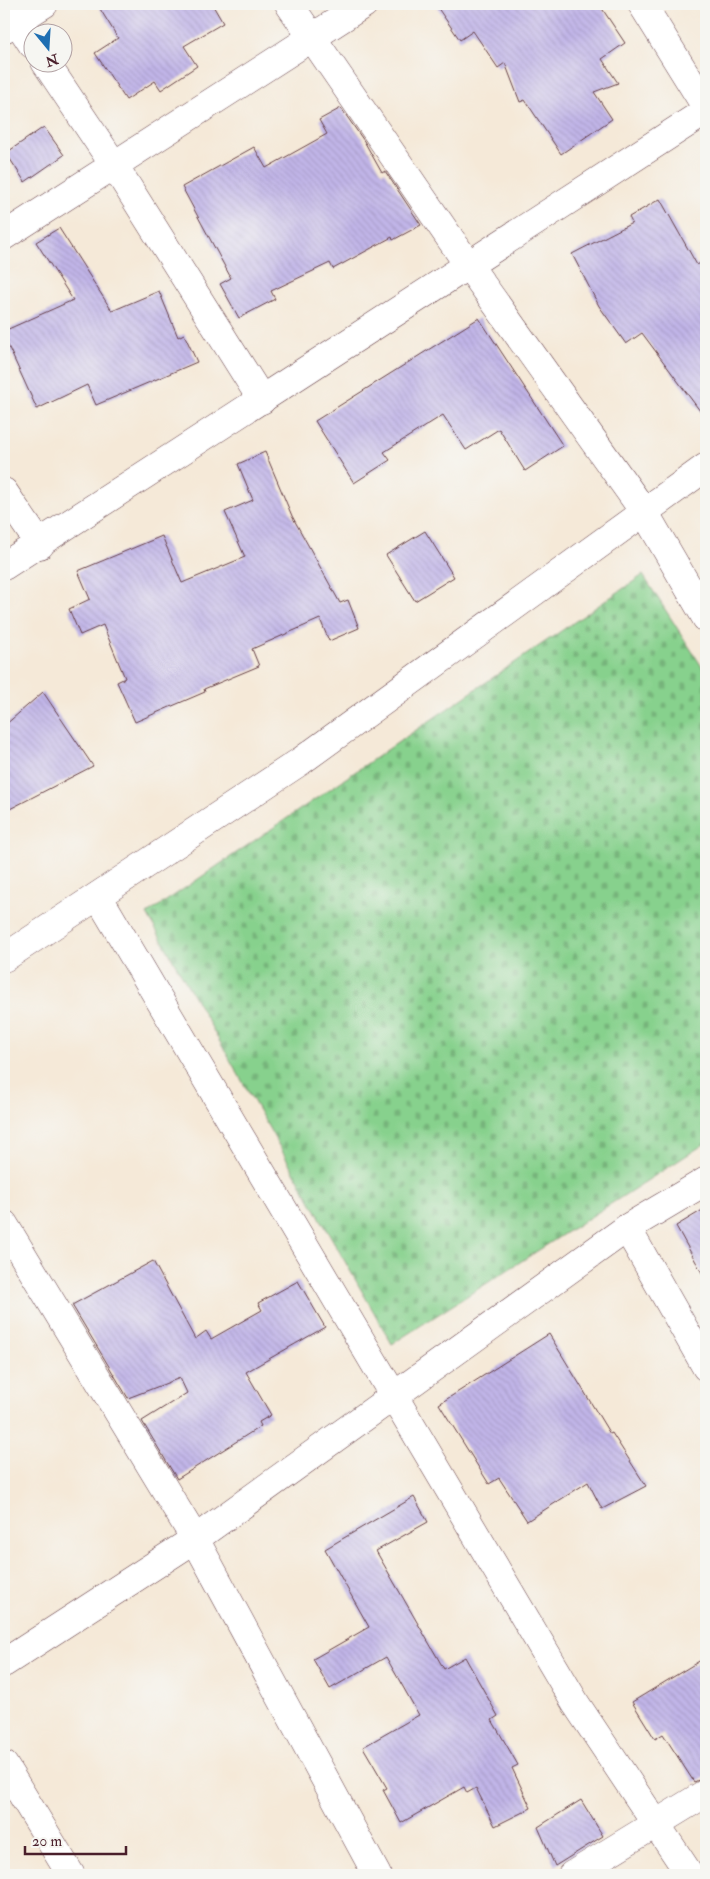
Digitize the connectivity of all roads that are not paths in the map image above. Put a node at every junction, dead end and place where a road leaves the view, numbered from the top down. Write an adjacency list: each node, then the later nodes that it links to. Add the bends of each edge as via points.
1 (44, 4): 5 (street)
2 (289, 4): 7 (street)
3 (364, 4): 7 (street)
4 (642, 4): 9 (street)
5 (9, 18): 6 (street)
6 (22, 33)
7 (311, 38): 10 (street); 12 (street)
8 (52, 72): 10 (street)
9 (706, 109): 12 (street)
10 (114, 165): 11 (street); 13 (street)
11 (4, 236)
12 (469, 266): 13 (street); 16 (street)
13 (262, 400): 17 (street)
14 (706, 468): 16 (street)
15 (4, 492): 17 (street)
16 (645, 513): 19 (street); 20 (street, via 301,761)
17 (40, 545): 18 (street)
18 (4, 566)
19 (706, 618)
20 (98, 896): 21 (street); 26 (street)
21 (4, 958)
22 (706, 1180): 23 (street)
23 (627, 1228): 25 (street); 26 (street)
24 (5, 1230): 27 (street)
25 (706, 1367)
26 (394, 1394): 27 (street); 31 (street, via 576,1704)
27 (195, 1539): 28 (street); 33 (street)
28 (4, 1663)
29 (4, 1765): 32 (street)
30 (706, 1793): 31 (street)
31 (655, 1822): 34 (street); 35 (street)
32 (71, 1875)
33 (377, 1875)
34 (572, 1875)
35 (690, 1875)

